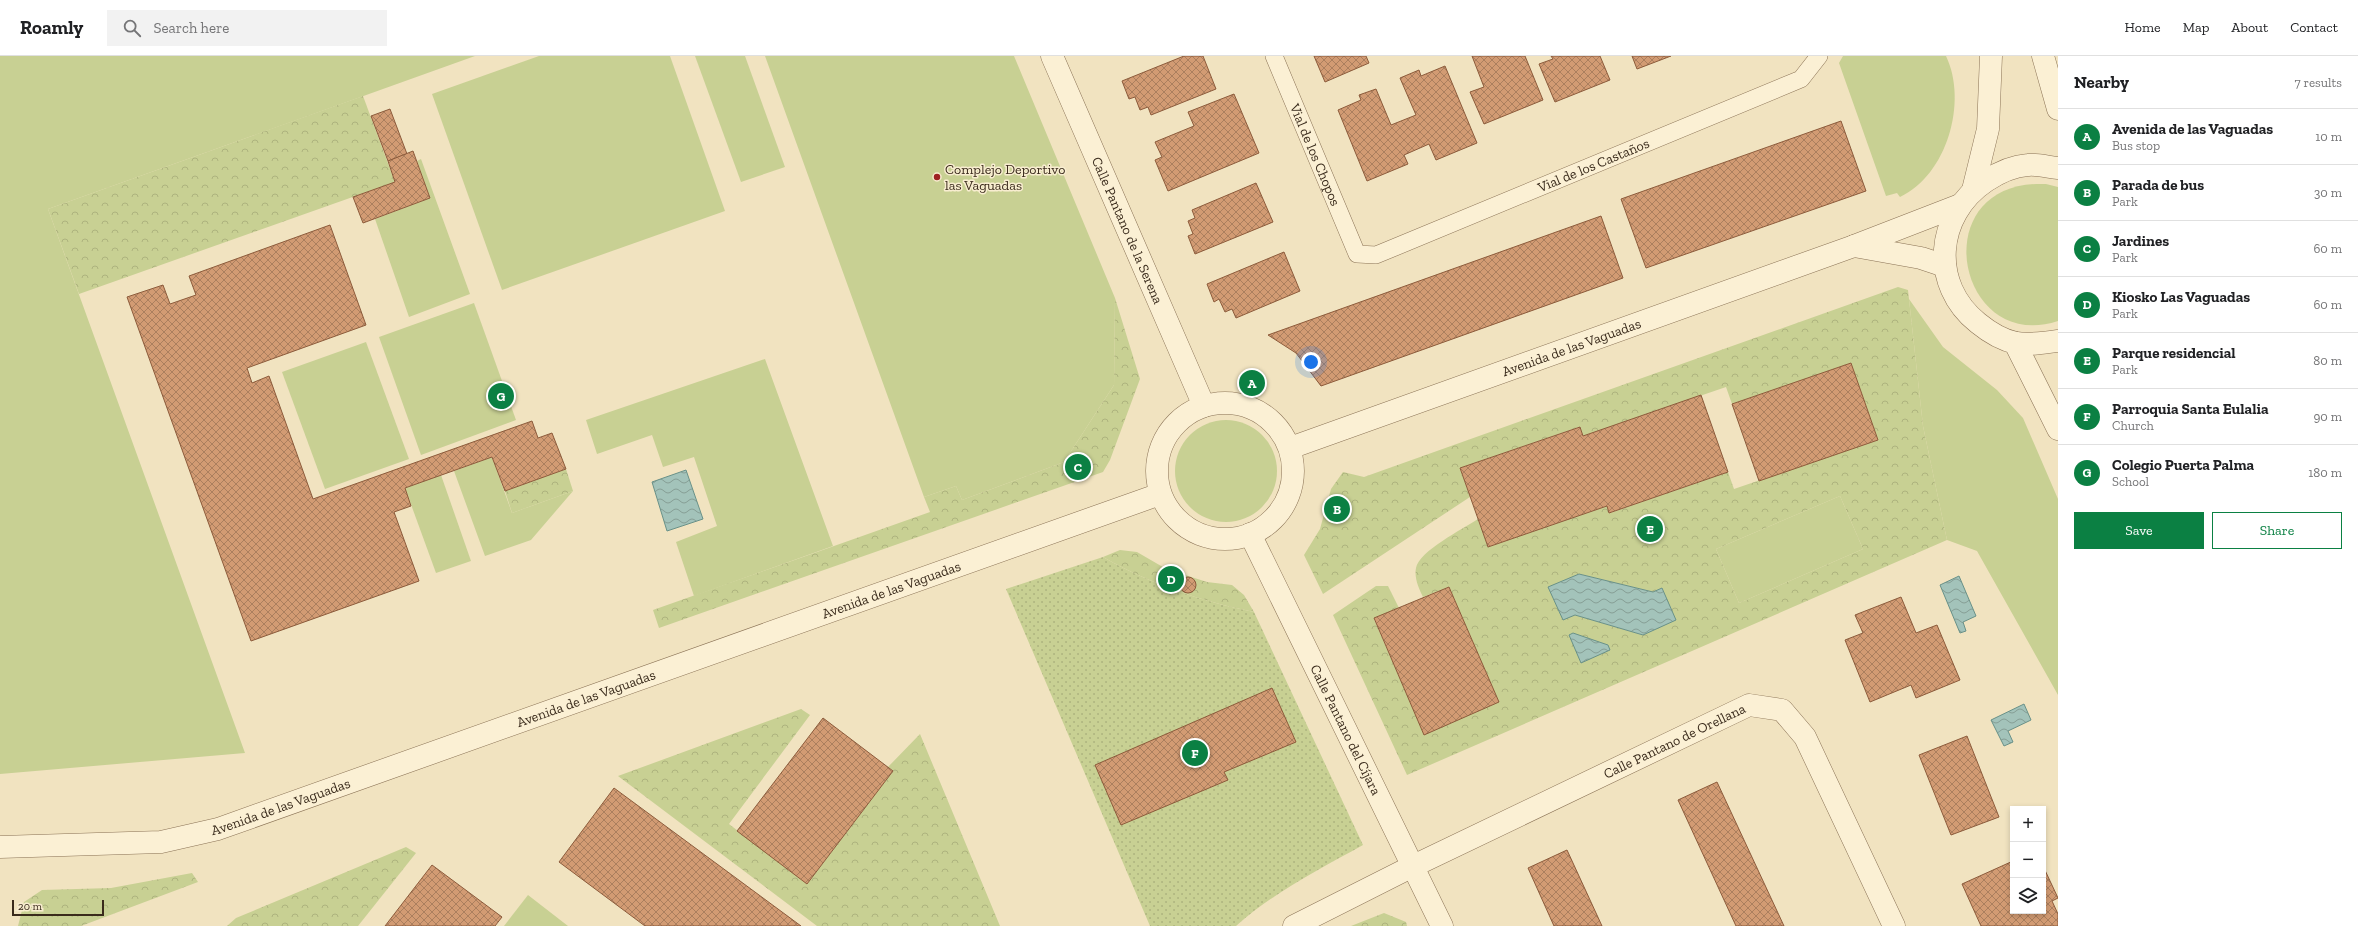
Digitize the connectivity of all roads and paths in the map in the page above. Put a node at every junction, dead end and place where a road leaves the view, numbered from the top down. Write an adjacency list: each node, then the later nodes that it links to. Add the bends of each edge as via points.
1 (1052, 56): 14 (street, Calle Pantano de la Serena)
2 (1274, 56): 10 (lane, Vial de los Chopos)
3 (1819, 56): 10 (lane, Vial de los Castaños, via 1801,79 1376,255)
4 (1991, 56): 8 (street, via 1988,129)
5 (2043, 56): 6 (street)
6 (2058, 109)
7 (2058, 168): 8 (street, via 2028,165 1998,173)
8 (1966, 197): 9 (street, Avenida de las Vaguadas); 11 (street, via 1950,224 1945,244)
9 (1854, 246): 11 (street, Avenida de las Vaguadas, via 1921,258); 16 (street, Avenida de las Vaguadas)
10 (1357, 254)
11 (1945, 266): 13 (street, via 1953,292 1968,315 1990,332)
12 (2058, 341): 13 (street, via 2039,344)
13 (2015, 343): 15 (street)
14 (1204, 406): 16 (street, via 1225,402 1239,404 1264,415 1280,430); 17 (street, via 1184,415 1169,431 1162,444 1156,472)
15 (2058, 429)
16 (1290, 448): 18 (street, via 1293,468 1291,489 1282,508 1268,523)
17 (1160, 494): 18 (street, via 1171,512 1187,527 1207,537 1229,539); 19 (street, Avenida de las Vaguadas, via 218,829 161,842)
18 (1250, 534): 20 (street, Calle Pantano del Cíjara)
19 (0, 847)
20 (1414, 866): 21 (street, Calle Pantano de Orellana); 22 (street, Calle Pantano del Cíjara); 23 (street, Calle Pantano de Orellana, via 1749,706 1782,710 1806,737)
21 (1294, 926)
22 (1442, 926)
23 (1894, 926)

